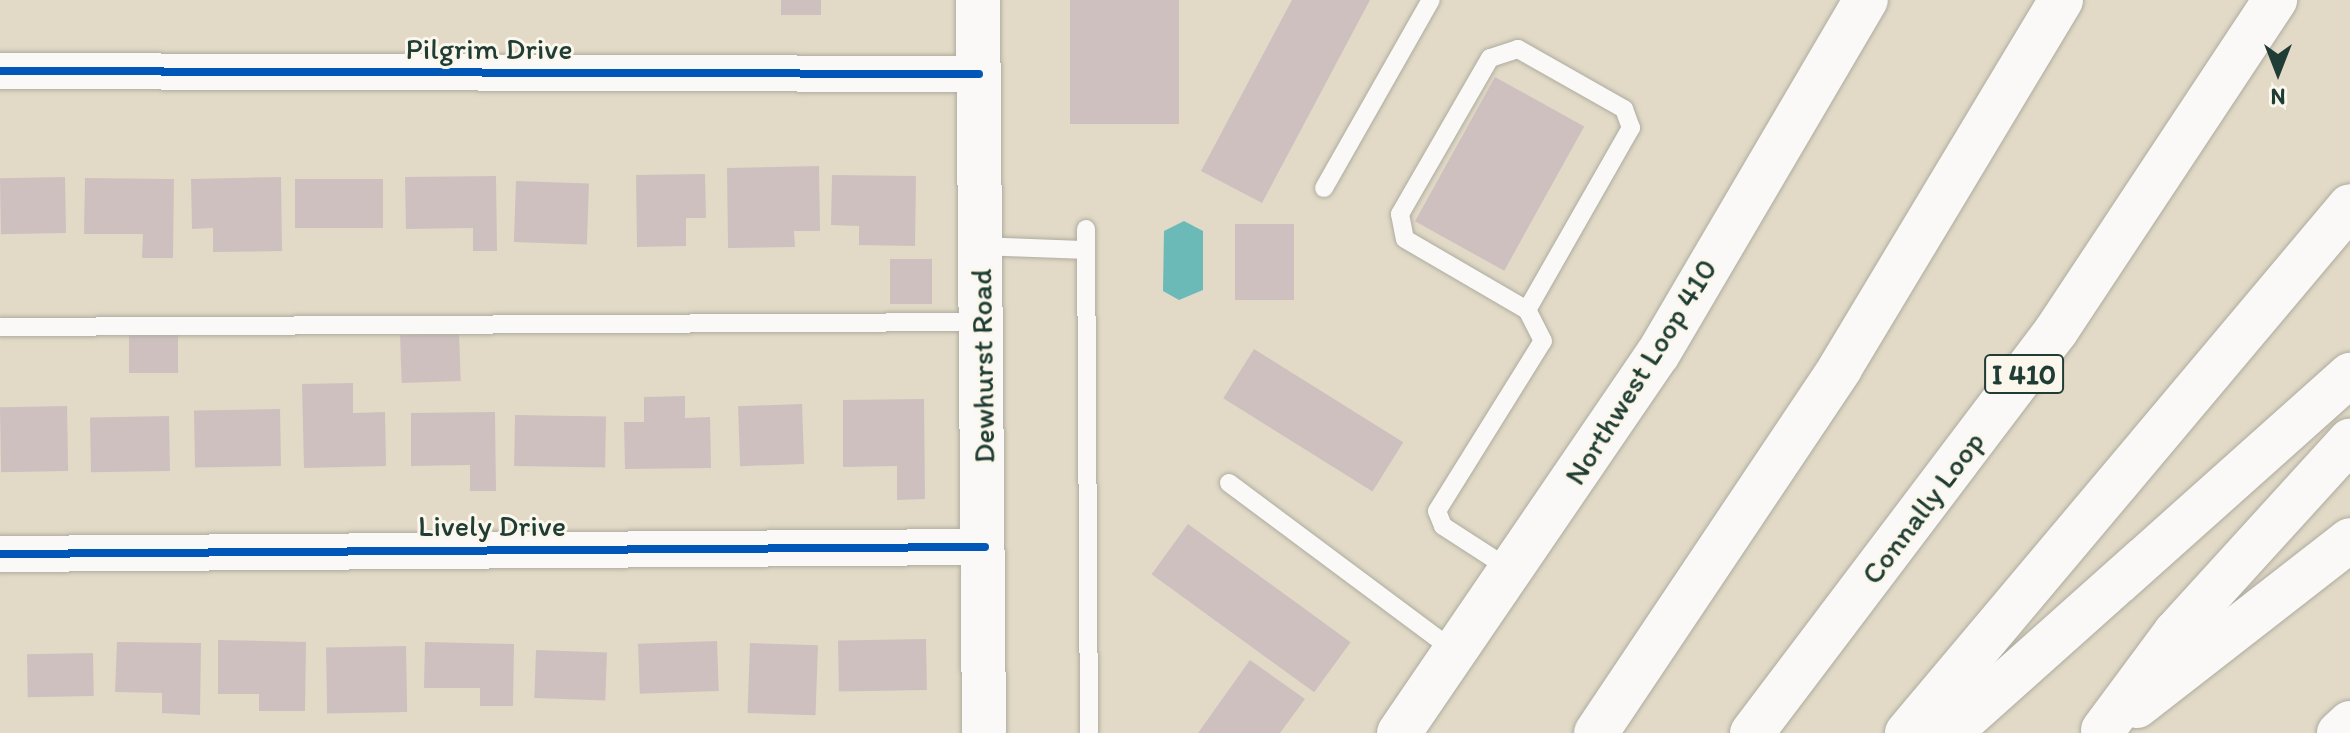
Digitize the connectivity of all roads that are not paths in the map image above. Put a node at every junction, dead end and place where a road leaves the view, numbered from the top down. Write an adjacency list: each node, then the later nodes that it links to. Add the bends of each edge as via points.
1 (978, 0): 7 (main road, Dewhurst Road)
2 (1431, 0): 8 (lane)
3 (1866, 0): 22 (main road, Northwest Loop 410, via 1658,354)
4 (2061, 0): 29 (main road, via 1840,368)
5 (2275, 0): 30 (main road, Connally Loop / I 410, via 2056,331)
6 (0, 71): 7 (street, Pilgrim Drive)
7 (979, 74): 11 (main road, Dewhurst Road)
8 (1324, 188)
9 (2350, 206): 31 (main road)
10 (1086, 229): 12 (lane)
11 (981, 246): 12 (lane); 14 (main road, Dewhurst Road)
12 (1086, 250): 27 (lane)
13 (1527, 310): 13 (lane, via 1631,128 1624,109 1518,49 1490,58 1400,214 1405,239); 22 (lane, via 1543,341 1437,511 1443,526)
14 (982, 322): 15 (lane); 20 (main road, Dewhurst Road)
15 (0, 327)
16 (2350, 375): 32 (main road)
17 (2350, 441): 25 (main road, via 2175,633)
18 (1229, 483): 23 (lane)
19 (2350, 540): 25 (main road)
20 (985, 547): 21 (street, Lively Drive); 26 (main road, Dewhurst Road)
21 (0, 554)
22 (1513, 572): 23 (main road, Northwest Loop 410)
23 (1456, 652): 28 (main road, Northwest Loop 410)
24 (2350, 723): 33 (main road)
25 (2102, 732)
26 (984, 733)
27 (1089, 733)
28 (1399, 733)
29 (1596, 733)
30 (1752, 733)
31 (1907, 733)
32 (1949, 733)
33 (2339, 733)

